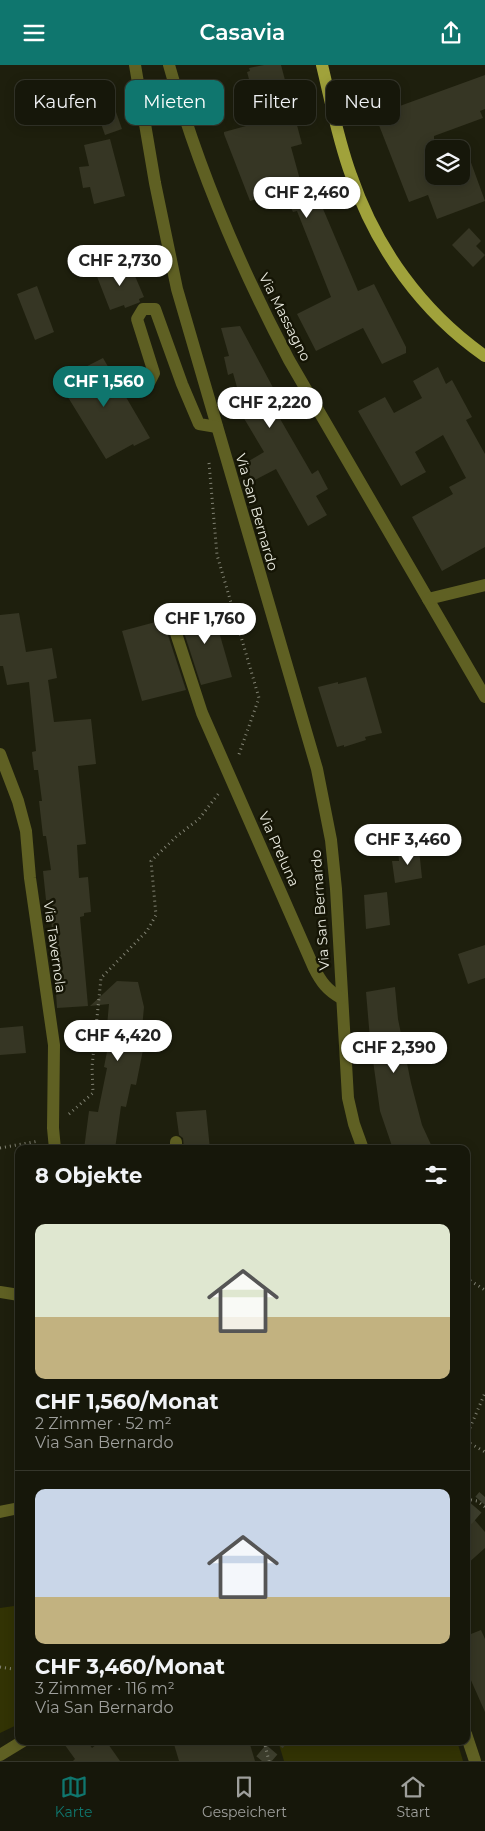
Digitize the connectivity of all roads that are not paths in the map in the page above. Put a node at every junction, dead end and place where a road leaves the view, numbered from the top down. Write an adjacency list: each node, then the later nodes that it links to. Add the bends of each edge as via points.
1 (135, 65): 6 (street, Via San Bernardo, via 177,289)
2 (169, 65): 8 (street, Via Massagno, via 212,197 263,310)
3 (322, 65): 4 (main road, via 350,175 382,243 424,301)
4 (485, 356)
5 (140, 387): 6 (street, via 150,381 154,373 137,319 143,309 156,309 199,424)
6 (217, 427): 12 (street, Via San Bernardo, via 317,769 336,889)
7 (485, 585): 8 (street)
8 (428, 599): 10 (street, Via Massagno)
9 (170, 615): 12 (street, Via Preluna, via 202,713 314,968 322,983)
10 (485, 697)
11 (0, 754): 13 (street, Via Tavernola, via 26,831 54,1045)
12 (341, 998): 14 (street, via 348,1098)
13 (55, 1145)
14 (362, 1145)
15 (0, 1292): 16 (street)
16 (15, 1294)
17 (15, 1509): 18 (street)
18 (0, 1511)
19 (16, 1745): 21 (street)
20 (469, 1745): 22 (street)
21 (0, 1755)
22 (475, 1761)

